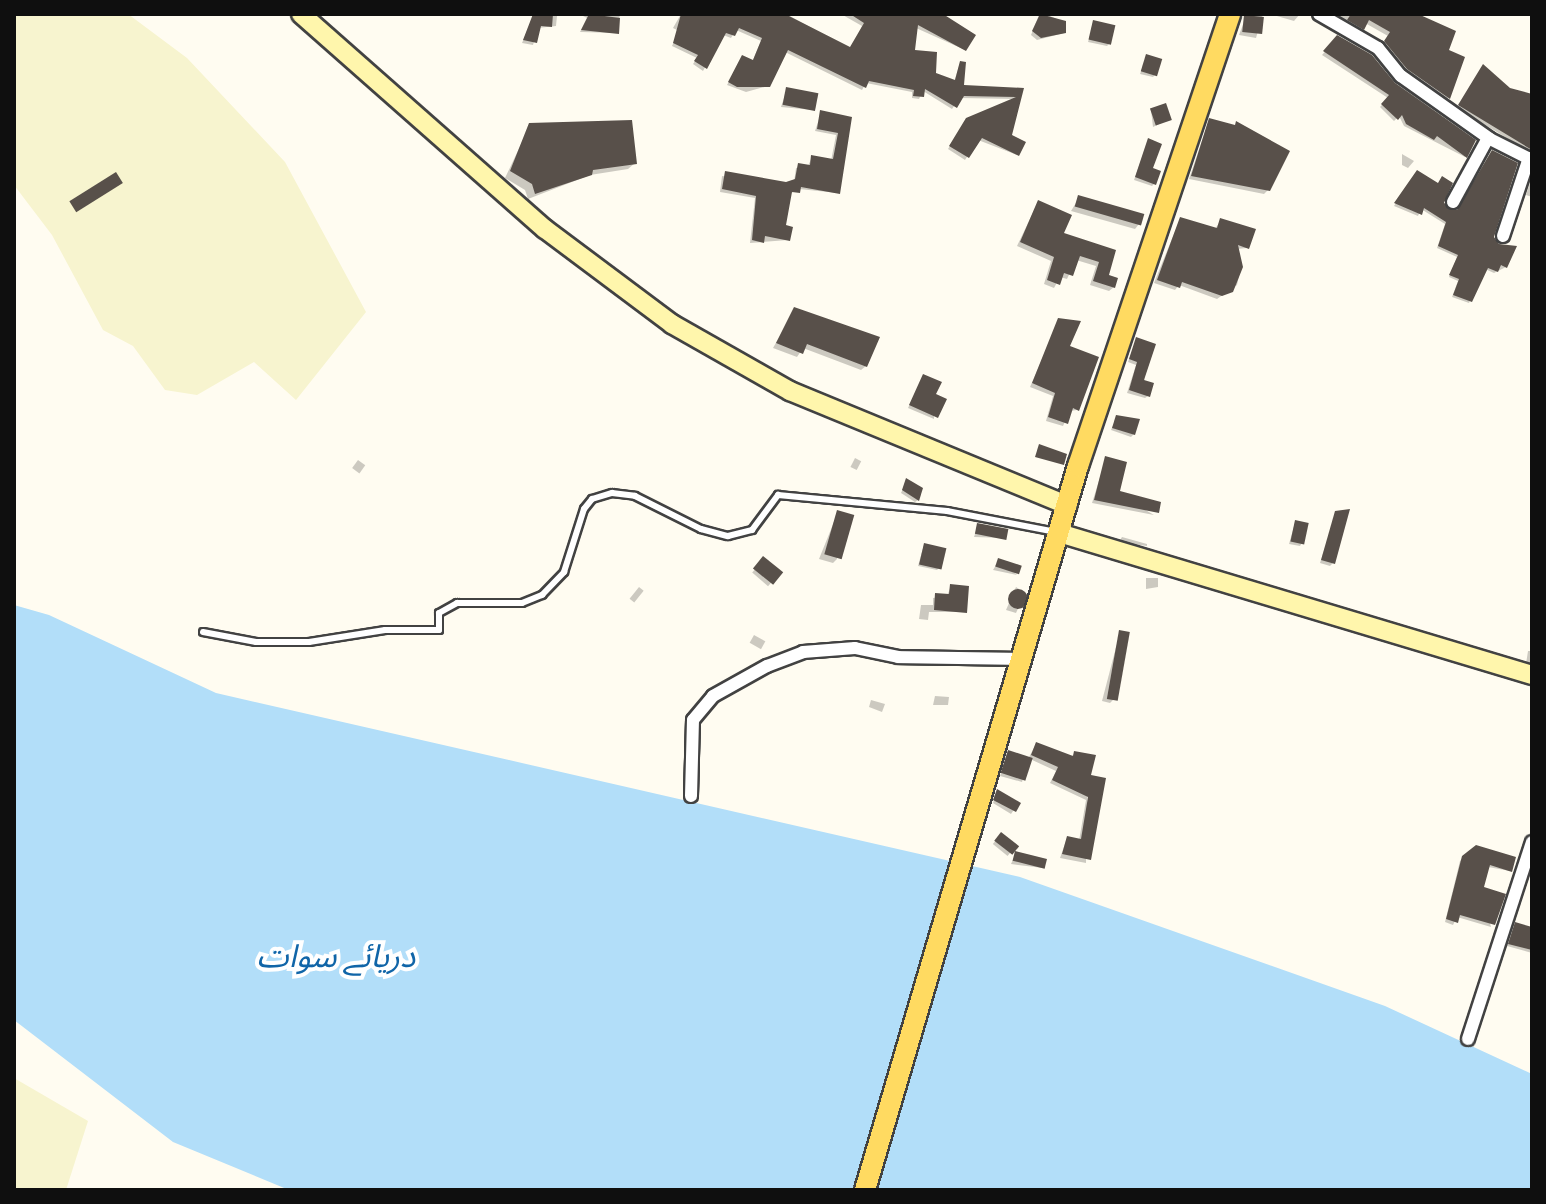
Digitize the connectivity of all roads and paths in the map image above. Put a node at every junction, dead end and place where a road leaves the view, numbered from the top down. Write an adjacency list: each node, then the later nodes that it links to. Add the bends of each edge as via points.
1 (301, 14): 8 (main road, via 545,229 672,324 790,391)
2 (1230, 14): 8 (main road)
3 (1319, 14): 4 (street, via 1378,48 1401,76)
4 (1488, 138): 5 (street); 6 (street)
5 (1531, 159): 7 (street)
6 (1453, 202)
7 (1503, 236)
8 (1067, 505): 9 (main road)
9 (1059, 533): 10 (lane, via 947,511 778,495 752,530 728,536 701,529 635,496 612,493 592,499 584,509 564,572 542,595 522,603 457,603 439,613 439,630 385,630 309,642 256,642); 11 (main road); 12 (main road)
10 (203, 632)
11 (1019, 659): 13 (street, via 898,657 855,648 791,656 713,696 693,720); 16 (main road, via 975,830)
12 (1532, 675)
13 (691, 796)
14 (1532, 842): 15 (street)
15 (1468, 1039)
16 (865, 1190)

